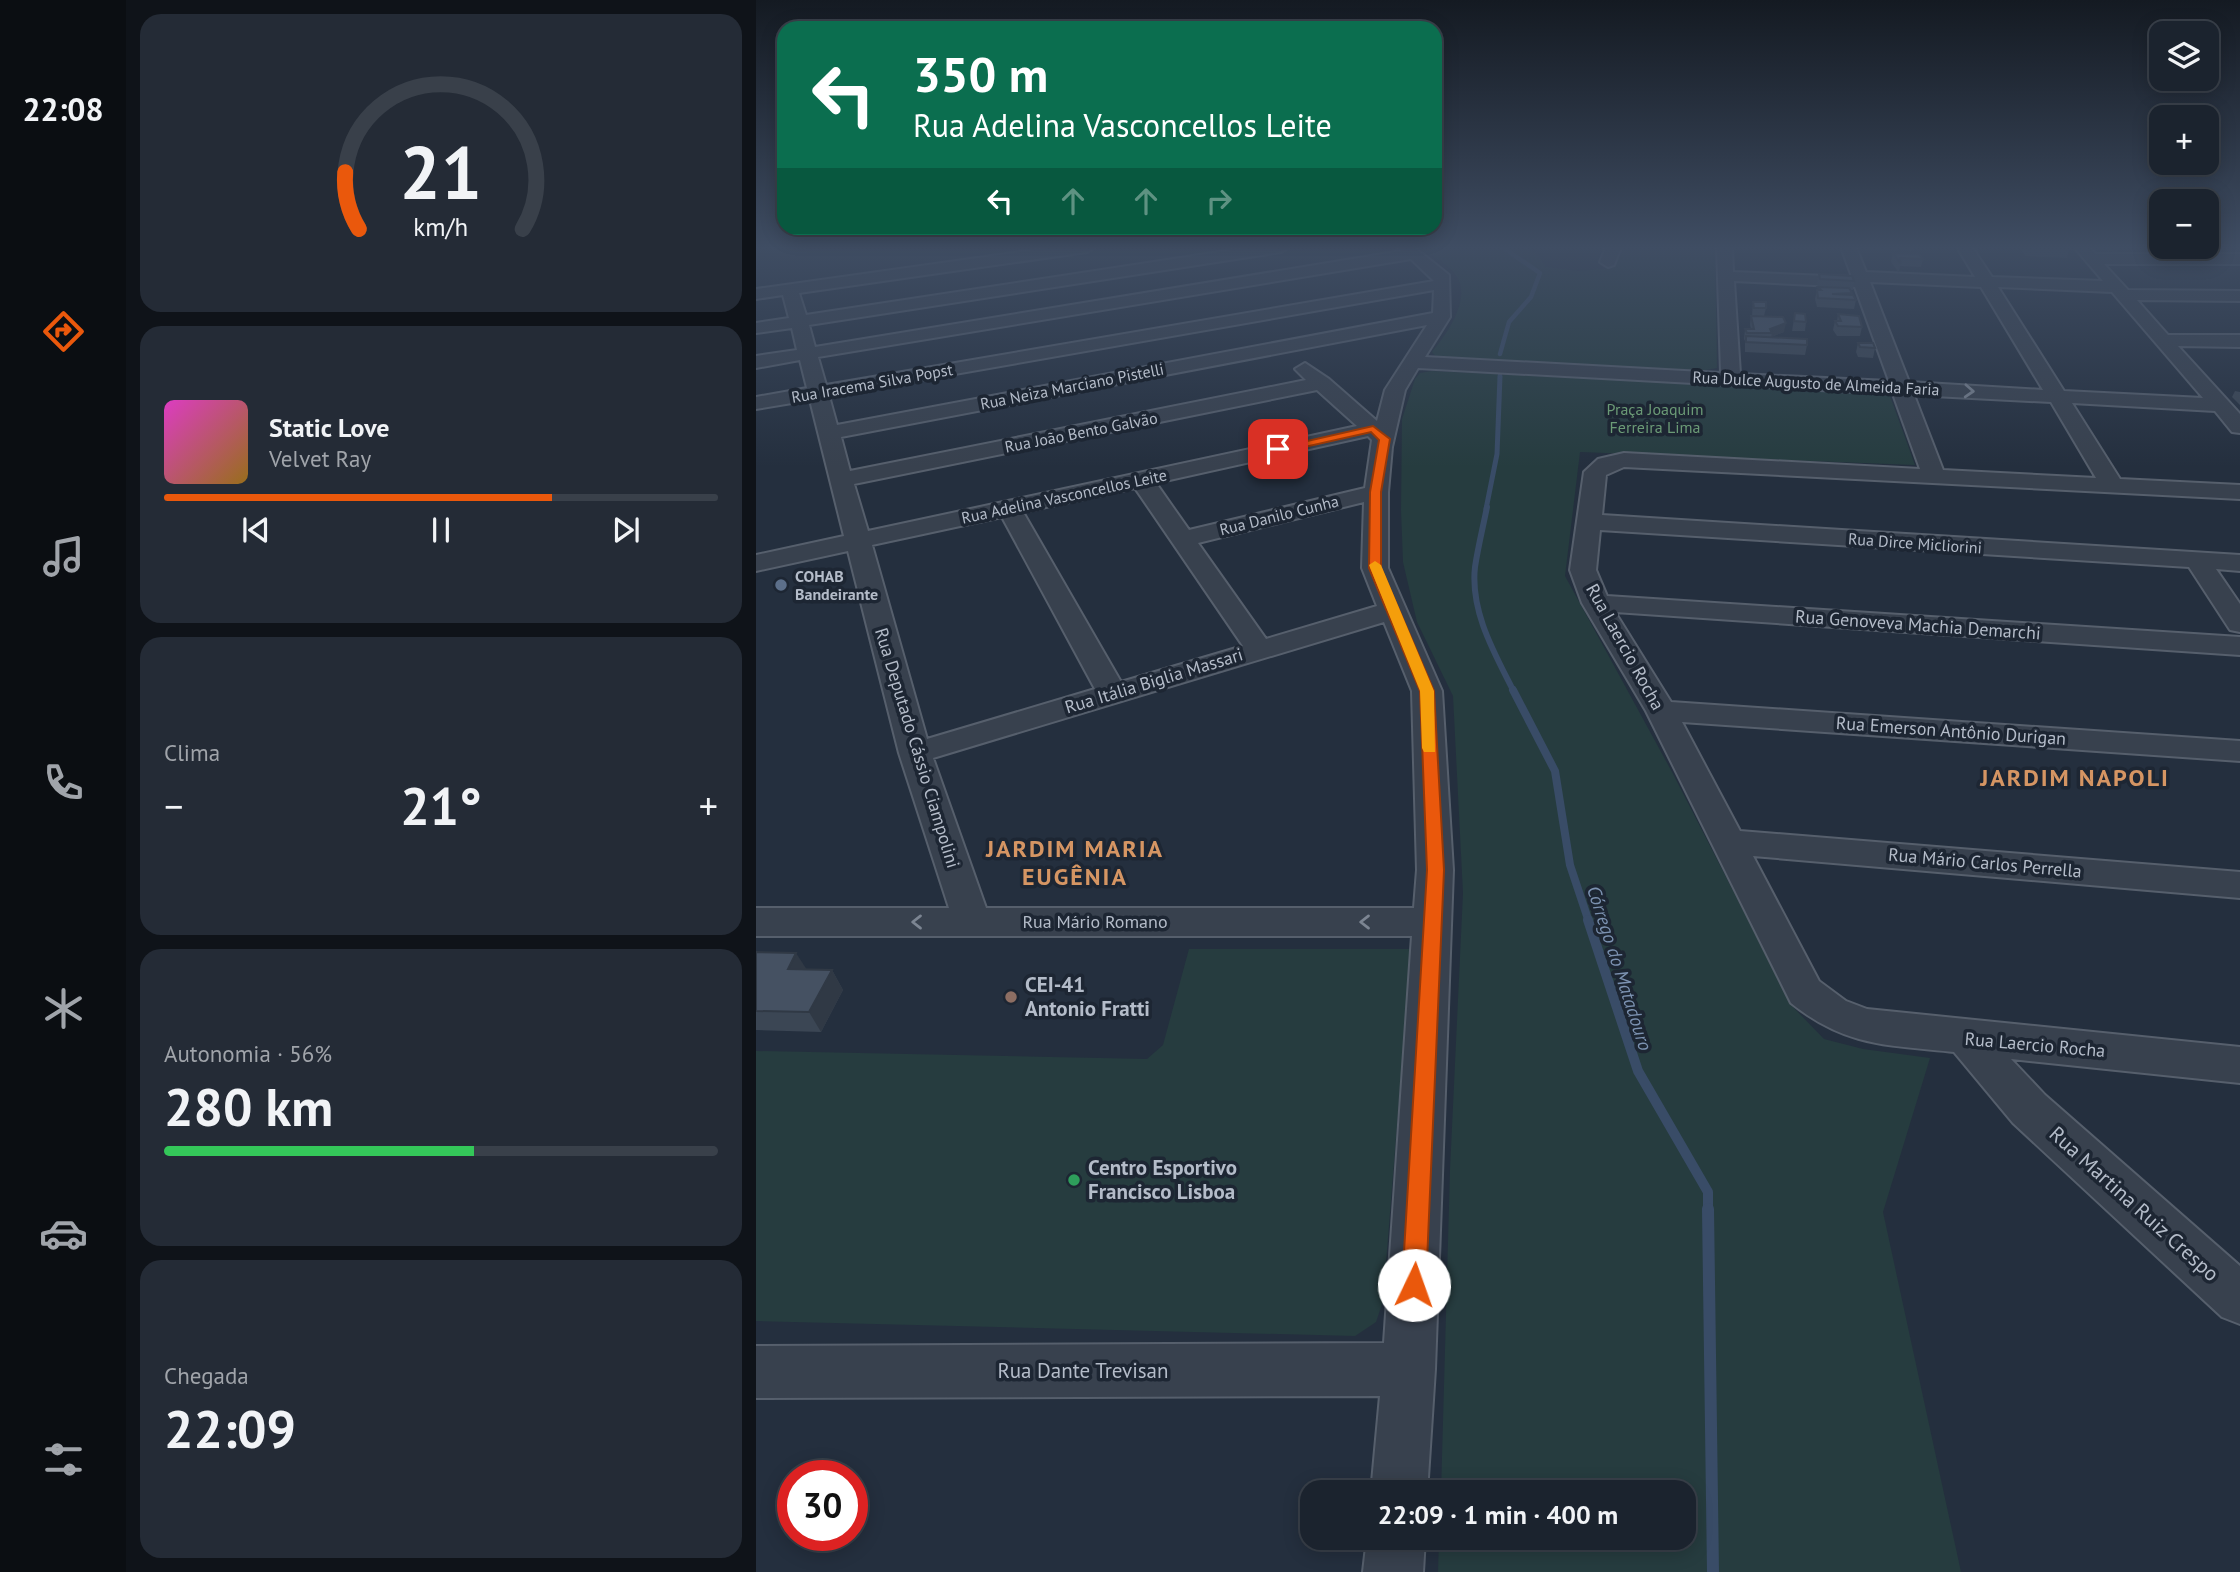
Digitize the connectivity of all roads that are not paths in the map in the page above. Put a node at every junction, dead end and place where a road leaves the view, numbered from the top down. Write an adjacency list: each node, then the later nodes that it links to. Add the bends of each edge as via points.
1 (803, 320): 11 (street)
2 (1011, 320): 16 (street)
3 (1229, 320): 22 (street, Rua Iracema Silva Popst)
4 (1252, 320): 15 (street)
5 (1372, 320): 15 (street, Rua Neiza Marciano Pistelli)
6 (1429, 320): 19 (street)
7 (1728, 320): 18 (street)
8 (1876, 320): 20 (street)
9 (2012, 320): 23 (street)
10 (2148, 320): 13 (street)
11 (799, 321): 12 (street); 16 (street, Rua Deputado Cássio Ciampolini)
12 (756, 328)
13 (2166, 340): 14 (street); 25 (street)
14 (2240, 341)
15 (1280, 346): 21 (street); 27 (street, Rua Neiza Marciano Pistelli)
16 (807, 354): 17 (street); 22 (street, Rua Deputado Cássio Ciampolini)
17 (756, 362)
18 (1731, 379): 19 (street, Rua Dulce Augusto de Almeida Faria, via 1470,365); 20 (street, Rua Dulce Augusto de Almeida Faria)
19 (1387, 385): 21 (street, Rua João Bento Galvão); 28 (street)
20 (1901, 388): 23 (street, Rua Dulce Augusto de Almeida Faria, one-way to 23); 29 (street)
21 (1329, 390): 28 (street); 31 (street, Rua João Bento Galvão)
22 (817, 392): 24 (street, Rua Iracema Silva Popst); 27 (street, Rua Deputado Cássio Ciampolini)
23 (2060, 396): 25 (street, Rua Dulce Augusto de Almeida Faria); 32 (street)
24 (756, 403)
25 (2220, 405): 26 (street)
26 (2240, 427)
27 (828, 433): 31 (street, Rua Deputado Cássio Ciampolini)
28 (1379, 434): 30 (street, Rua Adelina Vasconcellos Leite); 33 (street)
29 (1933, 474): 32 (street, Rua Laercio Rocha); 36 (street, Rua Laercio Rocha, via 1624,460 1595,472)
30 (1141, 479): 35 (street, Rua Adelina Vasconcellos Leite); 37 (street)
31 (839, 480): 38 (street, Rua Deputado Cássio Ciampolini)
32 (2112, 485): 34 (street, Rua Laercio Rocha)
33 (1376, 492): 37 (street, Rua Danilo Cunha); 43 (street, via 1375,568)
34 (2240, 492)
35 (1009, 508): 38 (street, Rua Adelina Vasconcellos Leite); 47 (street)
36 (1589, 522): 39 (street, Rua Dirce Micliorini); 42 (street, Rua Laercio Rocha, via 1583,570)
37 (1183, 539): 46 (street)
38 (856, 541): 40 (street, Rua Adelina Vasconcellos Leite); 50 (street, Rua Deputado Cássio Ciampolini)
39 (2197, 560): 41 (street, Rua Dirce Micliorini); 44 (street)
40 (756, 563)
41 (2240, 563)
42 (1596, 603): 45 (street, Rua Genoveva Machia Demarchi); 48 (street, Rua Laercio Rocha)
43 (1393, 610): 46 (street, Rua Itália Biglia Massari); 55 (street, via 1427,691)
44 (2240, 624)
45 (2240, 646)
46 (1260, 650): 47 (street, Rua Itália Biglia Massari)
47 (1113, 694): 50 (street, Rua Itália Biglia Massari)
48 (1661, 711): 49 (street, Rua Emerson Antônio Durigan); 51 (street, Rua Laercio Rocha)
49 (2240, 751)
50 (915, 753): 54 (street, Rua Deputado Cássio Ciampolini)
51 (1729, 842): 52 (street, Rua Mário Carlos Perrella); 56 (street, Rua Laercio Rocha, via 1805,992 1832,1013 1864,1026)
52 (2240, 885)
53 (756, 922): 54 (street, Rua Mário Romano, one-way to 53)
54 (972, 922): 55 (street, Rua Mário Romano, one-way to 54)
55 (1433, 922): 61 (street)
56 (1968, 1039): 57 (street, Rua Laercio Rocha); 59 (street, Rua Martina Ruiz Crespo)
57 (2033, 1045): 58 (street, Rua Laercio Rocha); 59 (street)
58 (2240, 1065)
59 (2029, 1109): 60 (street, Rua Martina Ruiz Crespo)
60 (2240, 1299)
61 (1409, 1369): 62 (street, Rua Dante Trevisan); 63 (street)
62 (756, 1372)
63 (1400, 1480)
64 (1395, 1550): 65 (street)
65 (1393, 1572)

